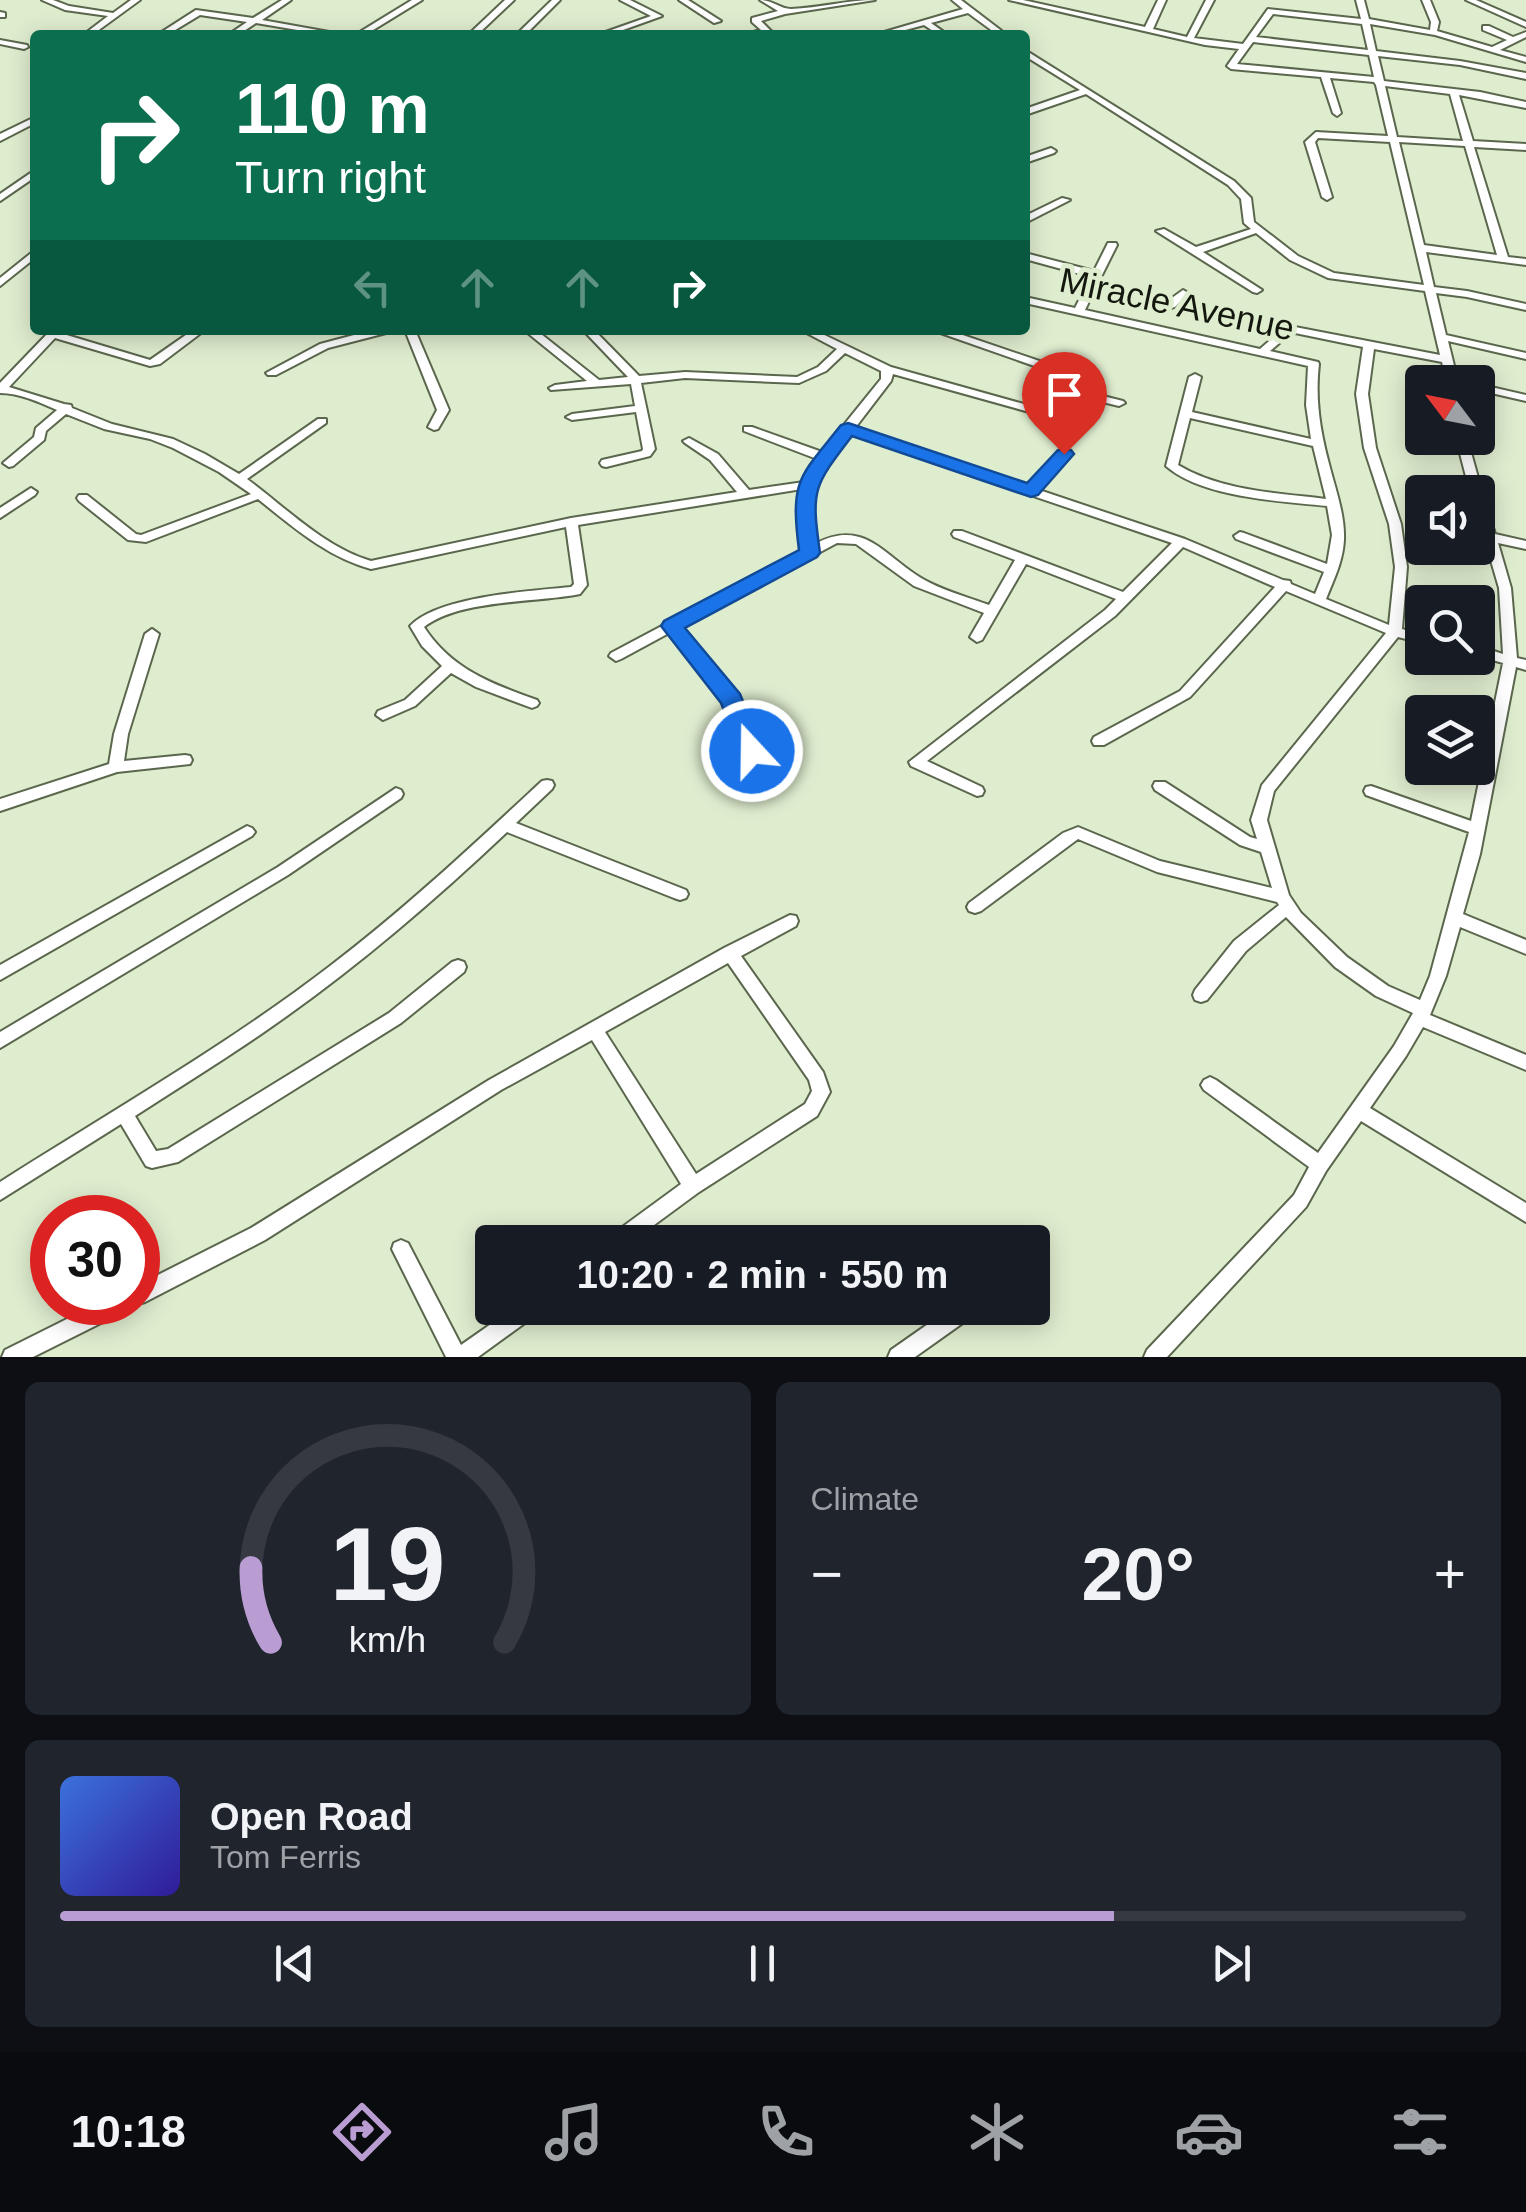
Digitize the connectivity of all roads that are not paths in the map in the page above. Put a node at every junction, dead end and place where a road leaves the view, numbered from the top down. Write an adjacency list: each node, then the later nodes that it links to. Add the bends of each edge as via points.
1 (46, 0): 23 (street)
2 (136, 0): 23 (street)
3 (288, 0): 24 (street)
4 (418, 0): 34 (street)
5 (426, 0): 35 (street)
6 (510, 0): 36 (street)
7 (556, 0): 37 (street)
8 (624, 0): 38 (street, via 658,16)
9 (683, 0): 25 (street)
10 (764, 0): 22 (street)
11 (804, 0): 20 (street)
12 (872, 0): 20 (street)
13 (1014, 0): 43 (street)
14 (1162, 0): 43 (street)
15 (1210, 0): 46 (street)
16 (1360, 0): 26 (street)
17 (1426, 0): 44 (street)
18 (1470, 0): 28 (street)
19 (960, 1): 21 (street)
20 (816, 8): 22 (street)
21 (969, 10): 27 (street); 42 (street)
22 (786, 12): 39 (street, via 756,19)
23 (114, 14): 30 (street)
24 (254, 20): 31 (street, via 199,12); 32 (street); 33 (street)
25 (717, 21)
26 (1364, 21): 44 (street); 47 (street, via 1270,12); 53 (street)
27 (926, 23): 40 (street); 41 (street)
28 (1526, 25)
29 (1486, 28): 48 (street)
30 (93, 30)
31 (168, 30)
32 (239, 30)
33 (313, 30)
34 (367, 30)
35 (377, 30)
36 (477, 30)
37 (525, 30)
38 (616, 30)
39 (765, 30)
40 (898, 30)
41 (936, 30)
42 (996, 30)
43 (1148, 30): 46 (street)
44 (1433, 33): 52 (street)
45 (1526, 34): 48 (street)
46 (1190, 39): 51 (street)
47 (1252, 39): 51 (street); 53 (street)
48 (1513, 40): 52 (street)
49 (0, 42): 50 (street)
50 (24, 47)
51 (1244, 47): 58 (street, via 1232,66)
52 (1493, 50): 55 (street)
53 (1371, 51): 59 (street); 60 (street)
54 (1030, 56): 56 (street)
55 (1526, 60)
56 (1040, 63): 57 (street); 61 (street)
57 (1030, 66)
58 (1325, 76): 60 (street); 65 (street)
59 (1526, 76)
60 (1378, 81): 62 (street); 68 (street)
61 (1086, 91): 64 (street); 78 (street, via 1230,183 1246,198 1249,223)
62 (1452, 92): 63 (street); 69 (street)
63 (1526, 105)
64 (1030, 110)
65 (1337, 113)
66 (30, 123): 67 (street)
67 (0, 138)
68 (1392, 141): 69 (street); 74 (street, via 1311,136); 81 (street)
69 (1470, 146): 70 (street); 86 (street)
70 (1526, 148)
71 (1051, 152): 72 (street)
72 (1030, 158)
73 (30, 177): 75 (street)
74 (1327, 196)
75 (0, 198)
76 (1064, 200): 77 (street)
77 (1030, 216)
78 (1257, 230): 83 (street); 91 (street, via 1318,272)
79 (1161, 231): 83 (street)
80 (1112, 245): 89 (street)
81 (1421, 248): 86 (street); 91 (street)
82 (30, 249): 88 (street)
83 (1195, 251): 93 (street)
84 (30, 257): 90 (street)
85 (1030, 257): 89 (street)
86 (1502, 257): 87 (street)
87 (1526, 262)
88 (0, 274)
89 (1096, 274): 92 (street)
90 (0, 282)
91 (1430, 288): 96 (street); 107 (street)
92 (1091, 290): 94 (street, via 1165,306); 97 (street)
93 (1257, 290)
94 (1183, 293)
95 (1030, 301): 97 (street, Miracle Avenue)
96 (1526, 306)
97 (1078, 313): 110 (street, Miracle Avenue)
98 (52, 335): 121 (street)
99 (64, 335): 100 (street, via 150,363)
100 (192, 335)
101 (367, 335): 115 (street, via 324,346)
102 (412, 335): 132 (street, via 443,410)
103 (535, 335): 118 (street)
104 (593, 335): 117 (street)
105 (816, 335): 109 (street)
106 (952, 335): 119 (street, via 1047,367)
107 (1442, 337): 111 (street); 112 (street)
108 (1369, 345): 110 (street, via 1295,330); 112 (street); 166 (street, via 1362,394 1402,568)
109 (844, 349): 114 (street); 117 (street, via 800,380)
110 (1264, 352): 136 (street, Miracle Avenue, via 1314,364)
111 (1526, 356)
112 (1447, 360): 113 (street)
113 (1448, 365)
114 (887, 368): 127 (street); 134 (street, via 881,389)
115 (272, 373)
116 (1195, 376): 128 (street)
117 (635, 378): 118 (street); 126 (street)
118 (596, 383): 120 (street)
119 (1045, 385): 124 (street); 127 (street)
120 (555, 388)
121 (1, 389): 125 (street)
122 (1495, 391): 123 (street)
123 (1526, 398)
124 (1119, 403)
125 (67, 407): 139 (street, via 40,430 40,438); 142 (street, via 101,424 159,438)
126 (642, 408): 129 (street); 140 (street, via 648,452)
127 (1035, 411): 131 (street)
128 (1187, 414): 136 (street); 149 (street, via 1172,466 1178,472)
129 (572, 417)
130 (322, 421): 142 (street)
131 (1084, 424)
132 (434, 427)
133 (748, 429): 138 (street)
134 (848, 429): 138 (street); 144 (street)
135 (690, 442): 147 (street, via 714,457)
136 (1317, 444): 149 (street, Miracle Avenue)
137 (1064, 454): 144 (street)
138 (823, 457): 143 (street)
139 (4, 462): 141 (street)
140 (606, 463)
141 (25, 467)
142 (239, 479): 146 (street)
143 (806, 486): 147 (street); 157 (street)
144 (1031, 491): 155 (street)
145 (31, 492): 150 (street)
146 (261, 494): 148 (street, via 142,538); 151 (street, via 360,563)
147 (746, 495): 151 (street)
148 (82, 498)
149 (1331, 503): 160 (street, Miracle Avenue, via 1338,527)
150 (0, 514)
151 (571, 522): 172 (street, via 580,585 575,591 503,599 419,621)
152 (958, 534): 159 (street)
153 (1240, 536): 160 (street)
154 (1495, 538): 156 (street)
155 (1181, 542): 161 (street); 162 (street)
156 (1526, 545)
157 (810, 553): 164 (street, via 835,539 859,540 919,583); 165 (street)
158 (1495, 554): 171 (street)
159 (1023, 558): 162 (street); 164 (street)
160 (1332, 570): 163 (street, Miracle Avenue)
161 (1285, 584): 163 (street); 175 (street, via 1185,694)
162 (1126, 598): 181 (street, via 916,762)
163 (1319, 600): 166 (street)
164 (992, 611): 169 (street)
165 (672, 626): 170 (street); 176 (street, via 732,700)
166 (1396, 632): 168 (street); 188 (street, via 1268,789 1260,820)
167 (152, 634): 178 (street)
168 (1405, 634)
169 (977, 637)
170 (616, 656)
171 (1518, 663): 186 (street)
172 (448, 668): 173 (street); 174 (street)
173 (532, 703)
174 (384, 715)
175 (1099, 742)
176 (752, 751)
177 (186, 760): 178 (street)
178 (116, 768): 184 (street)
179 (547, 785): 185 (street)
180 (1160, 786): 188 (street, via 1245,841)
181 (977, 791)
182 (1371, 791): 186 (street)
183 (396, 794): 201 (street, via 235,901)
184 (0, 804)
185 (505, 825): 189 (street); 205 (street, via 336,971)
186 (1477, 829): 192 (street)
187 (247, 832): 197 (street)
188 (1268, 848): 190 (street)
189 (680, 894)
190 (1285, 901): 191 (street, via 1157,866 1078,833); 198 (street); 199 (street, via 1341,962)
191 (975, 907)
192 (1455, 918): 194 (street); 199 (street)
193 (790, 922): 195 (street)
194 (1526, 947)
195 (730, 952): 200 (street); 207 (street, via 817,1077 820,1092 811,1110)
196 (458, 967): 205 (street, via 395,1018 172,1156 152,1160)
197 (0, 973)
198 (1201, 995)
199 (1422, 1014): 202 (street); 204 (street)
200 (594, 1029): 207 (street); 212 (street, via 258,1234)
201 (0, 1041)
202 (1526, 1063)
203 (1210, 1086): 206 (street)
204 (1359, 1110): 206 (street); 209 (street)
205 (124, 1112): 208 (street)
206 (1320, 1164): 219 (street, via 1300,1201)
207 (693, 1186): 210 (street)
208 (0, 1192)
209 (1526, 1213)
210 (640, 1225)
211 (401, 1249): 217 (street)
212 (160, 1284)
213 (76, 1325): 216 (street)
214 (504, 1325): 217 (street)
215 (943, 1325): 218 (street)
216 (12, 1357)
217 (458, 1357)
218 (898, 1357)
219 (1154, 1357)

